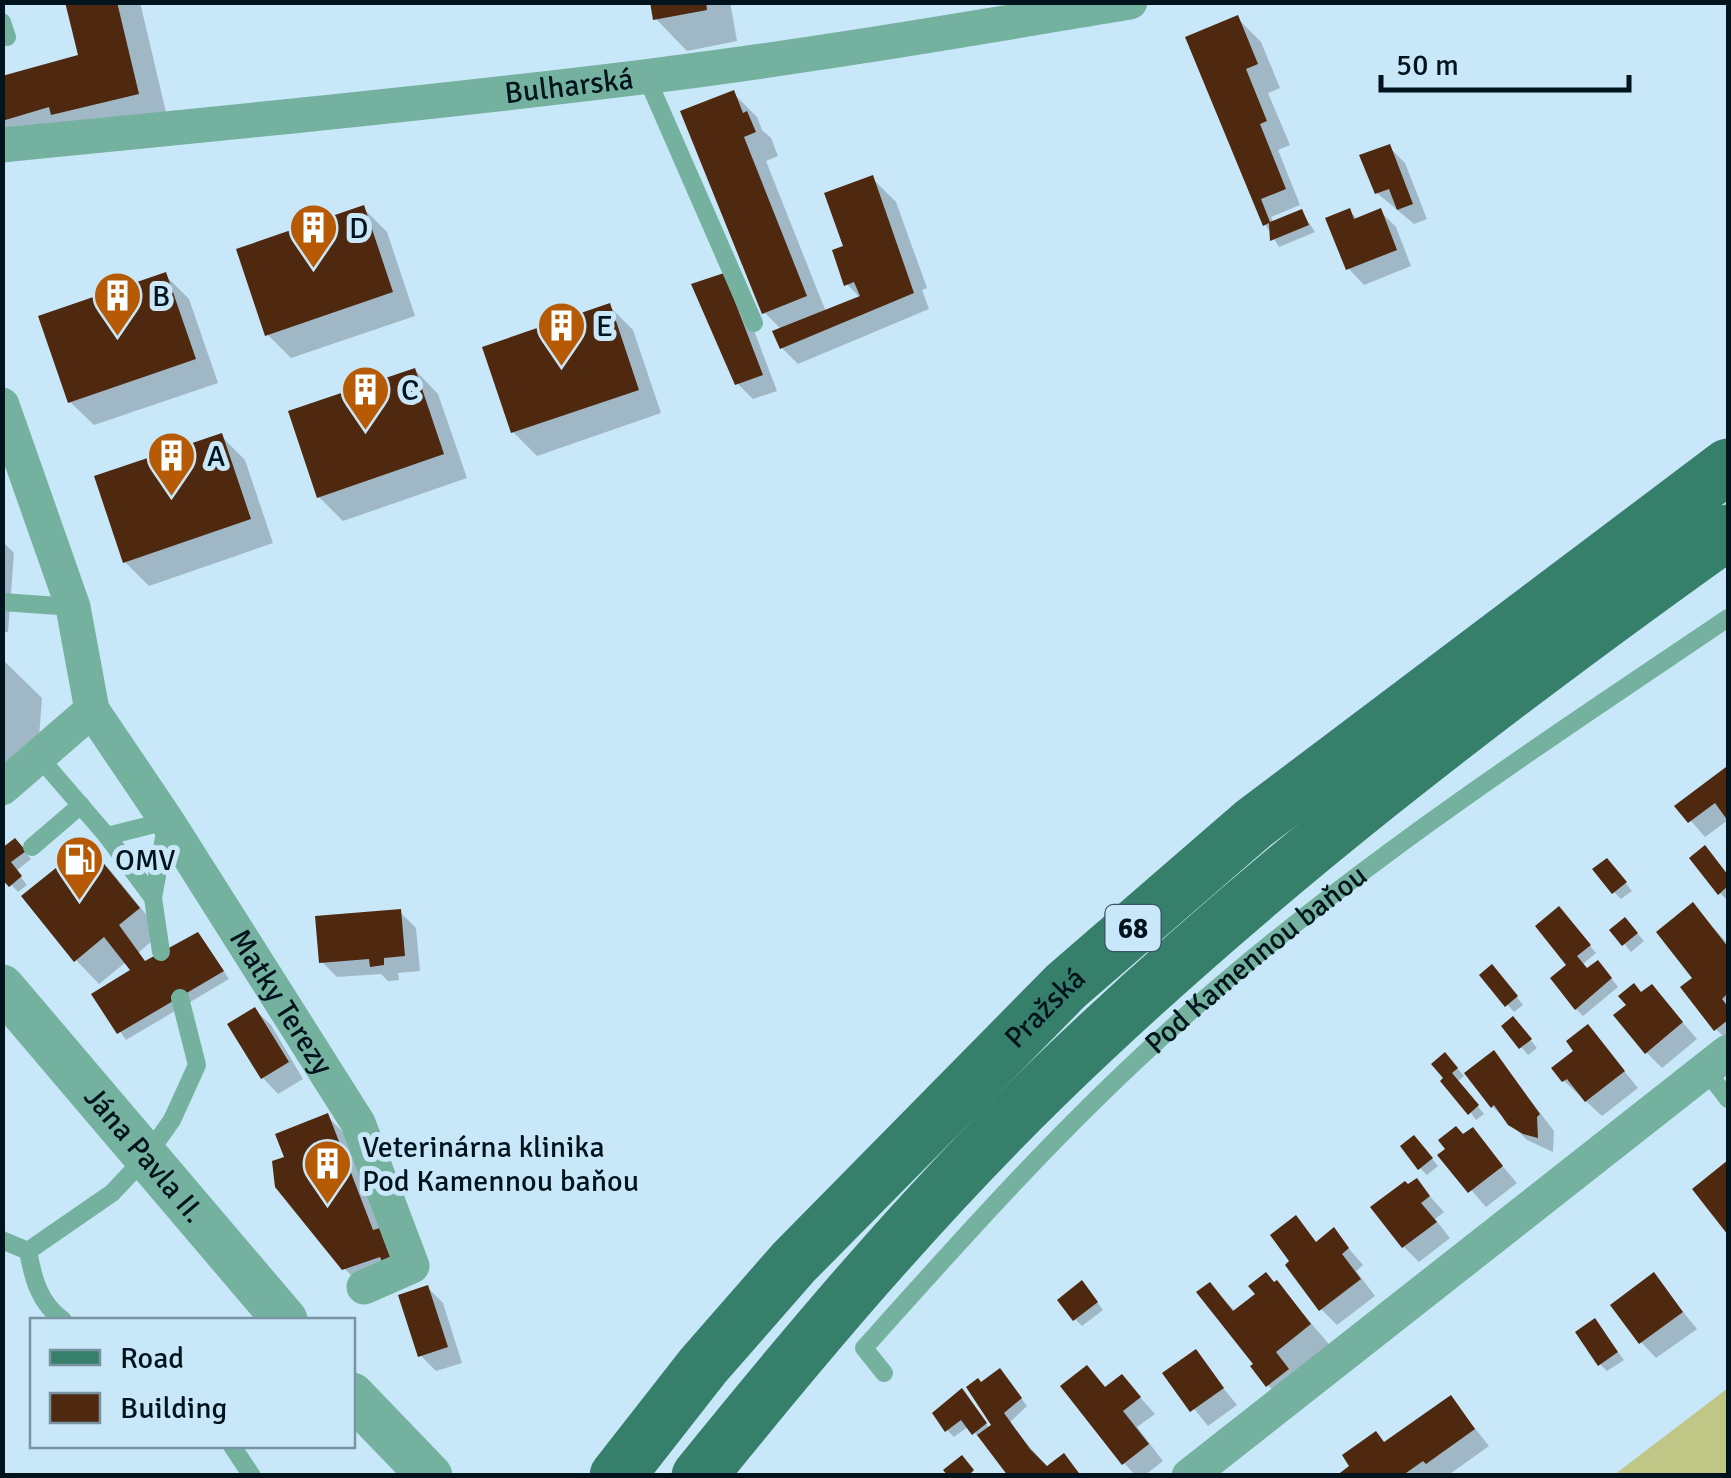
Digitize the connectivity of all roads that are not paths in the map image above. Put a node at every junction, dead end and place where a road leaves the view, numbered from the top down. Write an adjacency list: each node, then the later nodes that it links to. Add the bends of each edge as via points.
1 (1130, 2): 2 (street, Bulharská)
2 (646, 76): 3 (street, Bulharská); 4 (lane)
3 (2, 145)
4 (754, 323)
5 (2, 404): 9 (street, via 20,485)
6 (1728, 466): 30 (main road, Pražská / 68, via 1252,824 1066,986 794,1262)
7 (1728, 532): 39 (main road, Pražská / 68, via 1378,795 1193,950 1046,1085 892,1243)
8 (2, 602): 9 (lane)
9 (74, 607): 11 (street)
10 (1728, 618): 31 (lane, Pod Kamennou baňou, via 1492,777 1267,947 1136,1060 1022,1173 864,1348)
11 (92, 710): 12 (street); 15 (street, Matky Terezy)
12 (38, 756): 13 (street); 14 (lane)
13 (2, 788)
14 (81, 805): 16 (lane); 17 (lane)
15 (167, 822): 16 (lane); 18 (lane); 27 (street, Matky Terezy, via 358,1123 412,1266)
16 (107, 836): 18 (lane)
17 (32, 847)
18 (153, 898): 19 (lane)
19 (161, 952)
20 (2, 987): 24 (street, Jána Pavla II.)
21 (180, 998): 24 (lane, via 197,1065 172,1120)
22 (1717, 1061): 23 (lane); 40 (street)
23 (1728, 1099)
24 (145, 1158): 26 (lane, via 112,1193); 29 (street, Jána Pavla II.)
25 (2, 1240): 26 (lane)
26 (28, 1251): 28 (lane, via 34,1284)
27 (364, 1287)
28 (60, 1318)
29 (283, 1318)
30 (703, 1366): 37 (street); 38 (main road, Pražská / 68)
31 (884, 1374)
32 (355, 1398): 35 (street)
33 (355, 1411): 35 (street)
34 (233, 1448): 36 (lane)
35 (422, 1474)
36 (252, 1476)
37 (588, 1476)
38 (618, 1476)
39 (700, 1476)
40 (1189, 1476)

